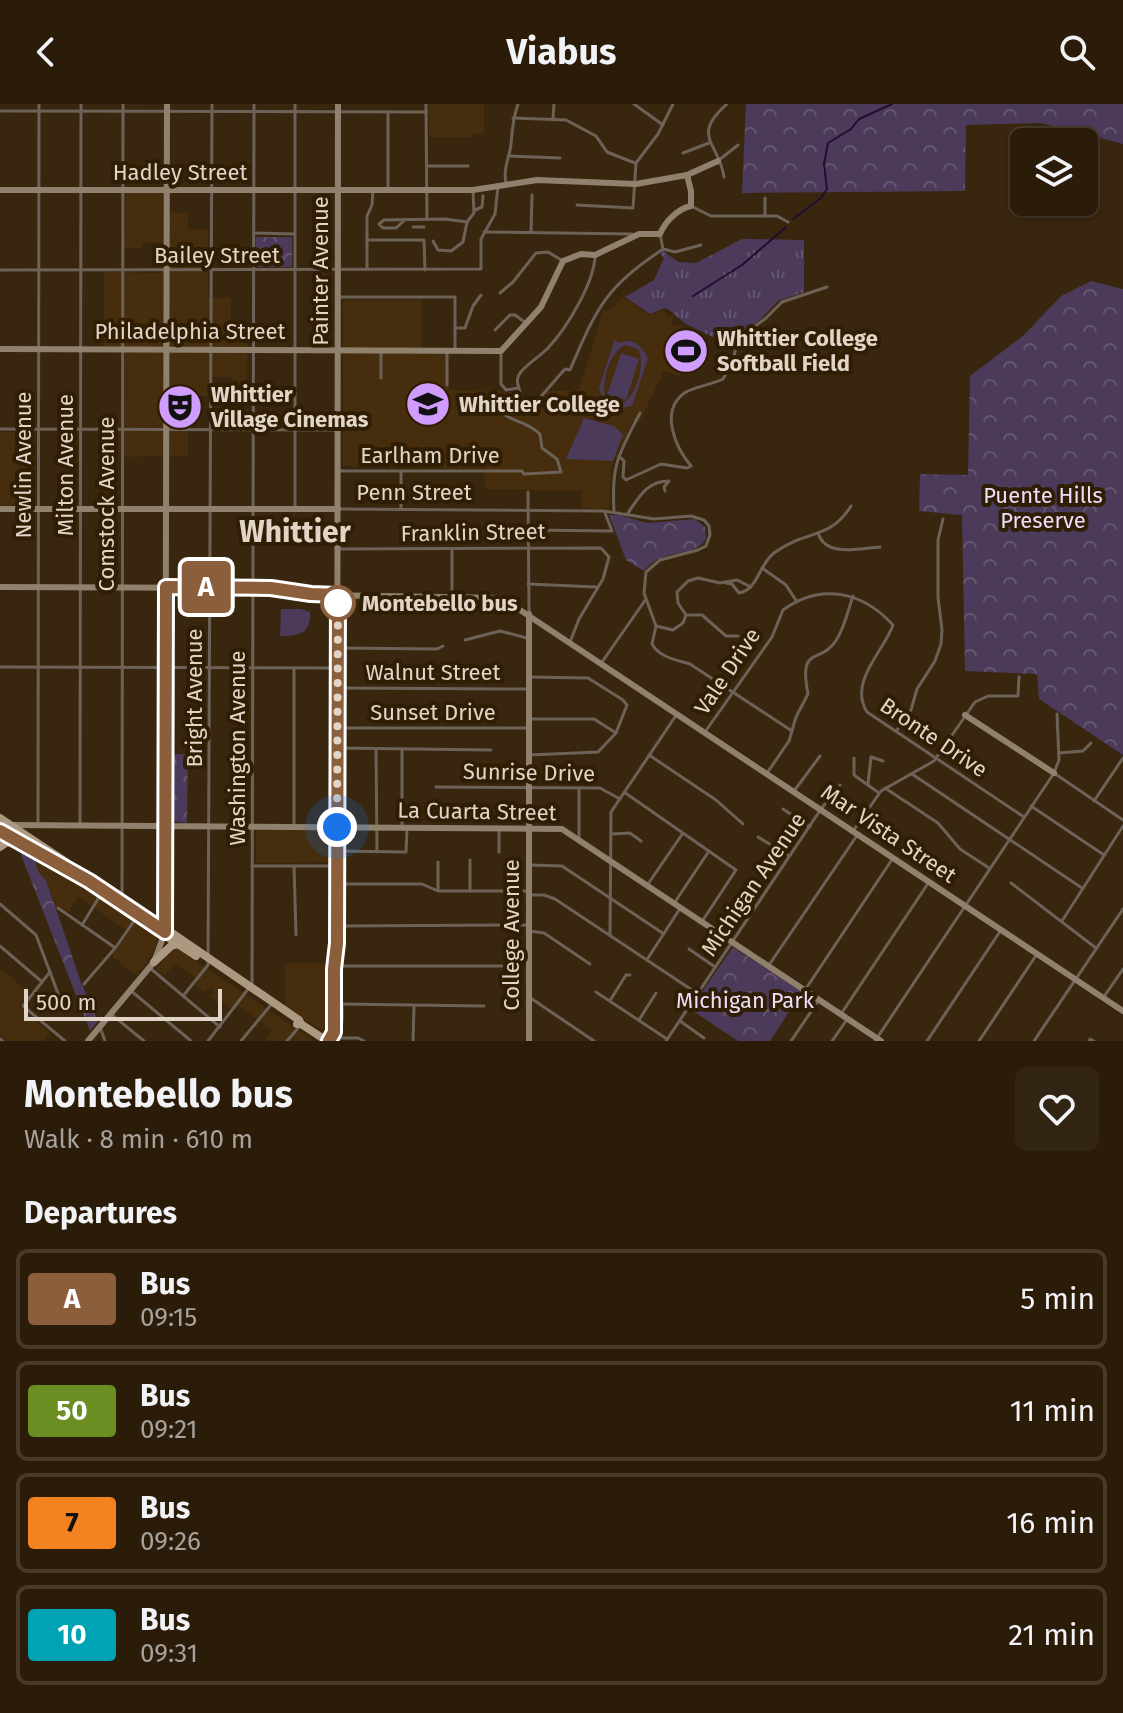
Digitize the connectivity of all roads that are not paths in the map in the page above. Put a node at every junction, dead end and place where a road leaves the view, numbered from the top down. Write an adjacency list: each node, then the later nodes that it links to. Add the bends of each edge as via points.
1 (39, 104): 16 (street, Newlin Avenue)
2 (81, 104): 17 (street, Milton Avenue)
3 (123, 104): 18 (street, Comstock Avenue)
4 (212, 104): 19 (street, Bright Avenue)
5 (254, 104): 20 (street, Washington Avenue)
6 (295, 104): 21 (street)
7 (426, 104): 23 (street)
8 (518, 104): 24 (street)
9 (554, 104): 25 (street)
10 (634, 104): 26 (street)
11 (673, 104): 26 (street)
12 (727, 104): 27 (street, via 708,126)
13 (167, 108): 18 (street); 19 (street); 50 (street)
14 (338, 108): 21 (street); 22 (street); 45 (street, Painter Avenue)
15 (0, 111): 16 (street)
16 (39, 112): 17 (street); 41 (street, Newlin Avenue)
17 (81, 112): 18 (street); 42 (street, Milton Avenue)
18 (123, 112): 43 (street, Comstock Avenue)
19 (212, 112): 20 (street); 51 (street, Bright Avenue)
20 (254, 112): 21 (street); 44 (street, Washington Avenue)
21 (295, 112): 52 (street)
22 (388, 112): 23 (street); 47 (street)
23 (426, 112): 34 (street)
24 (513, 118): 25 (street); 30 (street)
25 (553, 119): 33 (street, via 591,133 607,152)
26 (663, 125): 33 (street)
27 (709, 143): 29 (street); 32 (street)
28 (738, 145): 32 (street, Hadley Street)
29 (683, 153)
30 (508, 156): 31 (street); 39 (street)
31 (560, 158)
32 (718, 161): 36 (street, Hadley Street); 37 (street)
33 (636, 163): 38 (street)
34 (427, 166): 35 (street); 48 (street)
35 (468, 166)
36 (687, 175): 38 (street, Hadley Street); 57 (street)
37 (724, 177)
38 (636, 184): 39 (street, Hadley Street, via 546,180); 56 (street, via 633,208)
39 (502, 185): 49 (street, Hadley Street); 66 (street)
40 (0, 190): 41 (street, Hadley Street)
41 (39, 190): 42 (street, Hadley Street); 80 (street, Newlin Avenue)
42 (81, 190): 43 (street, Hadley Street); 81 (street, Milton Avenue)
43 (123, 190): 50 (street, Hadley Street); 84 (street, Comstock Avenue)
44 (254, 190): 51 (street, Hadley Street); 52 (street, Hadley Street); 68 (street, Washington Avenue)
45 (338, 190): 46 (street, Hadley Street); 52 (street, Hadley Street); 82 (street, Painter Avenue)
46 (373, 190): 47 (street, Hadley Street); 72 (street)
47 (388, 190): 48 (street, Hadley Street)
48 (427, 190): 49 (street, Hadley Street); 60 (street)
49 (473, 190): 58 (street)
50 (167, 191): 51 (street, Hadley Street); 85 (street)
51 (212, 191): 86 (street, Bright Avenue)
52 (296, 191): 69 (street)
53 (532, 195): 67 (street)
54 (483, 196): 58 (street, via 482,207)
55 (765, 198): 59 (street)
56 (577, 205)
57 (691, 206): 59 (street, via 711,216); 71 (street, via 681,209)
58 (475, 210): 63 (street)
59 (765, 216): 64 (street)
60 (427, 219): 62 (street); 63 (street)
61 (405, 220): 61 (street, via 384,220 379,224 396,228); 62 (street)
62 (419, 220): 65 (street, via 422,227)
63 (467, 222): 73 (street, via 463,242 451,251 438,250)
64 (788, 222)
65 (413, 227)
66 (484, 232): 67 (street); 83 (street, Bailey Street, via 481,269)
67 (531, 232): 70 (street)
68 (254, 233): 69 (street); 87 (street, Washington Avenue)
69 (294, 234): 88 (street)
70 (639, 234): 71 (street); 76 (street)
71 (660, 234): 75 (street)
72 (367, 240): 78 (street); 83 (street, via 424,240)
73 (433, 241)
74 (701, 245): 75 (street, via 675,252)
75 (663, 249): 111 (street, via 609,292 570,370 565,369 535,405 507,411 502,407)
76 (595, 255): 77 (street); 110 (street, via 594,270 565,328 519,374)
77 (563, 261): 90 (street, via 548,252 536,253); 93 (street)
78 (367, 269): 82 (street, Bailey Street); 83 (street, Bailey Street)
79 (0, 270): 80 (street, Bailey Street)
80 (39, 270): 81 (street, Bailey Street); 97 (street, Newlin Avenue)
81 (81, 270): 84 (street, Bailey Street); 98 (street, Milton Avenue)
82 (338, 270): 88 (street, Bailey Street); 92 (street, Painter Avenue)
83 (425, 270)
84 (122, 271): 85 (street, Bailey Street); 99 (street, Comstock Avenue)
85 (167, 271): 86 (street, Bailey Street); 100 (street)
86 (210, 271): 87 (street, Bailey Street); 101 (street, Bright Avenue)
87 (253, 271): 88 (street, Bailey Street); 102 (street, Washington Avenue)
88 (295, 271): 103 (street)
89 (827, 287): 122 (street, via 782,302 736,343 723,379 686,392 675,403 675,443 691,466 661,464 626,480)
90 (500, 293)
91 (481, 295): 94 (street, via 465,328)
92 (338, 297): 94 (street, via 455,297); 104 (street, Painter Avenue)
93 (527, 325): 95 (street, via 510,315); 107 (street)
94 (455, 328): 106 (street)
95 (495, 330)
96 (0, 349): 97 (street, Philadelphia Street)
97 (39, 349): 98 (street, Philadelphia Street); 114 (street, Newlin Avenue)
98 (81, 349): 99 (street, Philadelphia Street); 115 (street, Milton Avenue)
99 (122, 349): 100 (street, Philadelphia Street); 117 (street, Comstock Avenue)
100 (167, 349): 101 (street, Philadelphia Street); 116 (street)
101 (211, 349): 102 (street, Philadelphia Street); 118 (street, Bright Avenue)
102 (252, 349): 103 (street, Philadelphia Street); 119 (street, Washington Avenue)
103 (294, 349): 104 (street, Philadelphia Street); 120 (street)
104 (338, 349): 105 (street, Philadelphia Street); 121 (street, Painter Avenue)
105 (381, 350): 106 (street, Philadelphia Street); 108 (street)
106 (451, 350): 107 (street, Philadelphia Street); 109 (street)
107 (501, 351): 110 (street, via 501,384 506,390)
108 (381, 378)
109 (447, 385)
110 (518, 388): 111 (street, via 521,396)
111 (506, 402): 124 (street, Earlham Drive, via 498,404 501,412 534,428 561,472)
112 (640, 413): 122 (street)
113 (0, 429): 114 (street)
114 (39, 429): 115 (street); 129 (street, Newlin Avenue)
115 (81, 429): 117 (street); 130 (street, Milton Avenue)
116 (167, 429): 117 (street); 118 (street); 132 (street)
117 (122, 430): 131 (street, Comstock Avenue)
118 (210, 430): 119 (street); 133 (street, Bright Avenue)
119 (252, 430): 120 (street); 134 (street, Washington Avenue)
120 (294, 430): 121 (street); 135 (street)
121 (338, 430): 123 (street, Painter Avenue)
122 (619, 456): 140 (street, via 612,481)
123 (338, 471): 124 (street, Earlham Drive); 136 (street, Painter Avenue)
124 (401, 471): 137 (street)
125 (665, 491): 141 (street, via 669,481 653,483)
126 (528, 492): 138 (street, College Avenue)
127 (851, 506): 144 (street, via 835,527)
128 (0, 509): 129 (street, Penn Street)
129 (39, 509): 130 (street, Penn Street); 153 (street, Newlin Avenue)
130 (81, 509): 131 (street, Penn Street); 154 (street, Milton Avenue)
131 (123, 509): 132 (street, Penn Street); 155 (street, Comstock Avenue)
132 (166, 509): 133 (street, Penn Street); 156 (street)
133 (210, 509): 134 (street, Penn Street); 157 (street, Bright Avenue)
134 (253, 509): 135 (street, Penn Street); 158 (street, Washington Avenue)
135 (295, 509): 136 (street, Penn Street)
136 (338, 509): 137 (street, Penn Street); 146 (street, Painter Avenue)
137 (401, 509): 138 (street, Penn Street)
138 (528, 510): 139 (street, Penn Street); 143 (street, College Avenue)
139 (604, 511): 140 (street, Penn Street); 143 (street, Franklin Street, via 612,531)
140 (614, 511): 141 (street, Penn Street)
141 (628, 513): 164 (street, Penn Street, via 649,518 695,516 710,531 702,548 660,560 648,569)
142 (943, 519): 197 (street, via 938,540 942,637 935,661)
143 (528, 530): 148 (street, College Avenue)
144 (818, 533): 145 (street, via 823,543 838,550); 149 (street, via 793,540)
145 (880, 547)
146 (338, 549): 147 (street, Franklin Street); 161 (street, Painter Avenue)
147 (452, 549): 148 (street, Franklin Street); 162 (street)
148 (528, 549): 151 (street, College Avenue); 159 (street, Franklin Street, via 597,547 607,552 603,579)
149 (762, 568): 160 (street); 165 (street, via 786,585)
150 (726, 583): 160 (street, via 737,580); 160 (street, via 742,594); 167 (street, via 698,578 683,585 677,598)
151 (528, 584): 159 (street); 166 (street, College Avenue)
152 (0, 587): 153 (street, Mar Vista Street)
153 (38, 587): 154 (street, Mar Vista Street); 177 (street, Newlin Avenue)
154 (80, 587): 155 (street, Mar Vista Street); 178 (street, Milton Avenue)
155 (123, 587): 156 (street, Mar Vista Street); 179 (street, Comstock Avenue)
156 (166, 587): 157 (street, Mar Vista Street); 180 (street)
157 (210, 587): 158 (street, Mar Vista Street); 181 (street, Bright Avenue)
158 (253, 587): 161 (street, Mar Vista Street); 182 (street, Washington Avenue)
159 (596, 587): 172 (street)
160 (751, 587)
161 (338, 595): 162 (street, Mar Vista Street); 174 (street, Painter Avenue)
162 (452, 596): 166 (street, Mar Vista Street, via 497,597)
163 (853, 596): 165 (street, via 824,593); 196 (street, via 837,640 807,663 808,694); 197 (street, Bronte Drive, via 893,625 861,694 867,712)
164 (646, 599): 168 (street); 175 (street)
165 (797, 602): 189 (street, Vale Drive, via 779,615 772,637)
166 (529, 614): 170 (street, College Avenue); 172 (street, Mar Vista Street)
167 (686, 615): 168 (street, via 673,630); 169 (street, via 702,615 726,636)
168 (656, 626): 189 (street, via 655,650)
169 (738, 636)
170 (528, 639): 171 (street, via 500,631); 185 (street, College Avenue)
171 (465, 640)
172 (570, 642): 175 (street, Mar Vista Street)
173 (443, 646): 174 (street)
174 (338, 648): 184 (street, Painter Avenue)
175 (602, 663): 190 (street, Mar Vista Street)
176 (0, 667): 177 (street, Walnut Street)
177 (39, 667): 178 (street, Walnut Street); 234 (street, Newlin Avenue)
178 (80, 668): 179 (street, Walnut Street); 236 (street, Milton Avenue)
179 (123, 668): 180 (street, Walnut Street); 237 (street, Comstock Avenue)
180 (166, 668): 181 (street, Walnut Street); 238 (street)
181 (210, 668): 182 (street, Walnut Street); 239 (street, Bright Avenue)
182 (253, 668): 183 (street, Walnut Street); 240 (street, Washington Avenue)
183 (294, 668): 184 (street, Walnut Street); 241 (street)
184 (338, 668): 187 (street, Painter Avenue)
185 (528, 677): 188 (street, College Avenue); 199 (street, Walnut Street, via 588,678 623,700 627,705)
186 (1019, 677): 192 (street, via 1018,696 983,697)
187 (338, 688): 188 (street, Walnut Street); 194 (street, Painter Avenue)
188 (528, 689): 193 (street, College Avenue)
189 (733, 691): 196 (street); 198 (street, Vale Drive)
190 (677, 714): 198 (street, Mar Vista Street); 207 (street)
191 (1057, 714): 205 (street)
192 (965, 715): 211 (street); 215 (street)
193 (528, 719): 195 (street, College Avenue); 199 (street, Sunset Drive, via 594,719)
194 (337, 728): 195 (street, Sunset Drive); 201 (street, Painter Avenue)
195 (529, 728): 206 (street, College Avenue)
196 (792, 731): 213 (street)
197 (896, 731): 211 (street, Bronte Drive)
198 (705, 732): 213 (street, Mar Vista Street)
199 (616, 733): 206 (street, via 591,754)
200 (1091, 743): 205 (street, via 1083,751)
201 (337, 748): 202 (street); 242 (street, Painter Avenue)
202 (376, 749): 203 (street); 243 (street)
203 (402, 749): 204 (street); 244 (street)
204 (491, 750)
205 (1059, 753): 215 (street)
206 (529, 755): 219 (street, College Avenue)
207 (649, 755): 223 (street); 233 (street)
208 (820, 756): 222 (street)
209 (854, 758): 217 (street, via 854,775)
210 (1123, 758): 226 (street)
211 (936, 759): 214 (street); 230 (street, Bronte Drive)
212 (883, 761): 217 (street, via 871,757)
213 (767, 773): 222 (street, Mar Vista Street)
214 (911, 773): 221 (street); 254 (street)
215 (1054, 773): 226 (street); 227 (street)
216 (840, 785): 229 (street, Michigan Avenue)
217 (868, 785): 224 (street)
218 (436, 787): 219 (street, Sunrise Drive)
219 (529, 788): 220 (street, Sunrise Drive); 247 (street, College Avenue)
220 (579, 788): 225 (street, Sunrise Drive, via 600,788); 253 (street)
221 (885, 788): 224 (street); 272 (street, via 938,823 960,849)
222 (794, 791): 229 (street, Mar Vista Street)
223 (624, 792): 225 (street); 250 (street, Sunrise Drive)
224 (879, 793): 249 (street)
225 (620, 799): 251 (street, via 611,812)
226 (1094, 801): 232 (street)
227 (1031, 806): 230 (street); 262 (street)
228 (783, 809): 246 (street)
229 (821, 809): 246 (street, Michigan Avenue); 249 (street, Mar Vista Street)
230 (1024, 817): 254 (street)
231 (0, 818): 248 (main road)
232 (1123, 819)
233 (743, 824)
234 (38, 826): 236 (street, La Cuarta Street); 248 (street, La Cuarta Street)
235 (1123, 826): 262 (street)
236 (80, 827): 237 (street, La Cuarta Street)
237 (122, 827): 238 (street, La Cuarta Street); 284 (street, Comstock Avenue)
238 (166, 827): 239 (street, La Cuarta Street); 297 (street)
239 (210, 827): 240 (street, La Cuarta Street); 309 (street, Bright Avenue)
240 (252, 827): 241 (street, La Cuarta Street); 269 (street, Washington Avenue)
241 (294, 827): 242 (street, La Cuarta Street)
242 (337, 827): 243 (street, La Cuarta Street); 258 (street, Painter Avenue)
243 (377, 827): 244 (street, La Cuarta Street); 260 (street)
244 (404, 827): 245 (street, La Cuarta Street); 260 (street, via 406,852)
245 (499, 827): 247 (street, La Cuarta Street); 261 (street)
246 (810, 827): 263 (street, Michigan Avenue)
247 (529, 828): 253 (street, La Cuarta Street, via 562,829); 268 (street, College Avenue)
248 (13, 829): 256 (main road); 273 (main road)
249 (856, 832): 264 (street, Mar Vista Street); 312 (street)
250 (683, 833): 259 (street, Sunrise Drive); 277 (street)
251 (612, 834): 255 (street, via 630,833); 266 (street)
252 (758, 837): 263 (street)
253 (579, 838): 266 (street, La Cuarta Street)
254 (1009, 839): 272 (street); 278 (street)
255 (641, 841)
256 (20, 844): 257 (main road); 273 (main road)
257 (0, 847)
258 (337, 851): 260 (street); 271 (street, Painter Avenue)
259 (709, 851): 286 (street); 291 (street, Sunrise Drive, via 736,870)
260 (377, 852)
261 (499, 852)
262 (1104, 855): 278 (street)
263 (790, 857): 301 (street, Michigan Avenue)
264 (893, 858): 274 (street, Mar Vista Street); 324 (street)
265 (470, 860): 281 (street)
266 (612, 861): 277 (street, La Cuarta Street); 283 (street)
267 (438, 862): 280 (street)
268 (529, 865): 282 (street, College Avenue); 283 (street, via 562,866)
269 (252, 866): 270 (street); 322 (street, Washington Avenue)
270 (294, 866): 271 (street); 299 (street)
271 (337, 866): 276 (street, Painter Avenue)
272 (990, 868): 287 (street)
273 (89, 881): 279 (main road)
274 (929, 882): 287 (street, Mar Vista Street); 340 (street)
275 (1011, 883): 292 (street)
276 (337, 884): 280 (street, via 422,884); 294 (street, Painter Avenue)
277 (648, 884): 286 (street, La Cuarta Street)
278 (1082, 888): 292 (street)
279 (103, 891): 284 (main road); 293 (street)
280 (438, 891): 281 (street)
281 (470, 891): 282 (street)
282 (528, 893): 295 (street, College Avenue); 300 (street, via 550,896)
283 (611, 898): 298 (street); 300 (street)
284 (122, 903): 290 (main road)
285 (0, 904): 317 (street, via 36,935)
286 (678, 905): 291 (street, La Cuarta Street); 298 (street)
287 (965, 906): 296 (street, Mar Vista Street); 349 (street)
288 (58, 908): 293 (street)
289 (1123, 909): 305 (street)
290 (139, 914): 297 (main road); 304 (street)
291 (702, 921): 301 (street, La Cuarta Street)
292 (1062, 921): 305 (street)
293 (82, 925): 304 (street)
294 (337, 926): 295 (street); 313 (street, Painter Avenue)
295 (529, 928): 310 (street); 329 (street, College Avenue)
296 (1001, 930): 307 (street, Mar Vista Street); 365 (street)
297 (165, 932): 302 (main road); 309 (main road); 311 (street)
298 (664, 934): 308 (street)
299 (296, 935)
300 (610, 936): 308 (street)
301 (733, 942): 312 (street, La Cuarta Street); 315 (street, Michigan Avenue)
302 (178, 944): 309 (main road); 311 (main road)
303 (0, 946): 320 (street)
304 (116, 947): 321 (street)
305 (1096, 948): 319 (street)
306 (689, 949): 315 (street)
307 (1037, 954): 319 (street, Mar Vista Street); 366 (street)
308 (647, 959): 327 (street)
309 (208, 962): 322 (main road); 328 (street)
310 (590, 964)
311 (152, 965): 323 (street); 328 (street)
312 (769, 965): 324 (street, La Cuarta Street)
313 (336, 966): 314 (street); 334 (street, Painter Avenue)
314 (502, 966)
315 (716, 968): 327 (street, Michigan Avenue)
316 (1123, 969): 330 (street)
317 (50, 972): 320 (street); 333 (street)
318 (630, 975): 331 (street)
319 (1075, 979): 330 (street, Mar Vista Street); 367 (street)
320 (41, 981): 350 (street, via 23,1006)
321 (84, 984)
322 (249, 989): 335 (main road); 343 (main road); 345 (street)
323 (130, 990): 339 (street); 354 (street)
324 (805, 990): 332 (street, La Cuarta Street)
325 (596, 992): 331 (street)
326 (656, 993): 341 (street)
327 (698, 994): 342 (street, Michigan Avenue)
328 (183, 996): 345 (street)
329 (529, 997): 361 (street, College Avenue); 362 (street)
330 (1103, 998): 338 (street, Mar Vista Street)
331 (610, 1000): 341 (street)
332 (819, 1000): 340 (street, La Cuarta Street); 363 (street)
333 (62, 1004)
334 (336, 1004): 336 (street); 347 (street, Painter Avenue); 358 (street, Painter Avenue)
335 (270, 1006): 343 (main road); 356 (street)
336 (414, 1006): 337 (street); 360 (street)
337 (484, 1006)
338 (1123, 1011)
339 (111, 1014): 344 (street); 353 (street)
340 (844, 1016): 349 (street, La Cuarta Street); 364 (street)
341 (639, 1020): 348 (street)
342 (680, 1021): 346 (street); 348 (street, Michigan Avenue)
343 (301, 1024): 357 (street); 358 (main road)
344 (100, 1027): 351 (street); 352 (street)
345 (220, 1027): 355 (street)
346 (704, 1038)
347 (337, 1040): 359 (street)
348 (667, 1040)
349 (877, 1040)
350 (65, 1041)
351 (88, 1041)
352 (105, 1041)
353 (144, 1041)
354 (191, 1041)
355 (208, 1041)
356 (241, 1041)
357 (287, 1041)
358 (328, 1041)
359 (364, 1041)
360 (413, 1041)
361 (529, 1041)
362 (594, 1041)
363 (791, 1041)
364 (832, 1041)
365 (927, 1041)
366 (979, 1041)
367 (1034, 1041)

